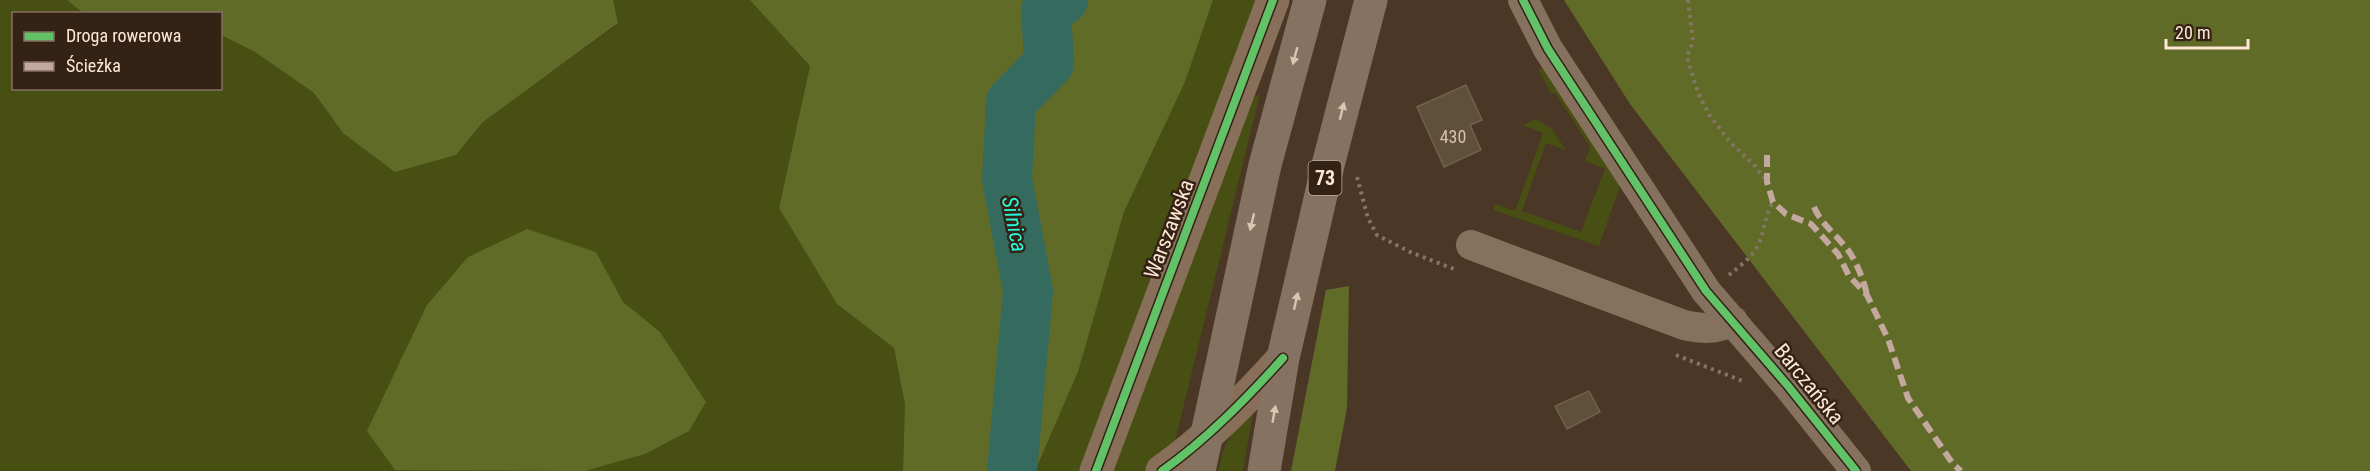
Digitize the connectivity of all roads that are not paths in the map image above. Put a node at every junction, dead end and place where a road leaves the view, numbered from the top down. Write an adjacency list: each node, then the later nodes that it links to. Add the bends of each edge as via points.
1 (1273, 0): 9 (street, Warszawska)
2 (1310, 0): 8 (main road, one-way to 8, via 1265,165)
3 (1371, 0): 7 (main road, 73, one-way to 3)
4 (1522, 0): 6 (street, Barczańska, via 1548,49 1706,291)
5 (1471, 245): 6 (street, via 1684,325 1704,329)
6 (1733, 321): 13 (street, Barczańska)
7 (1283, 358): 8 (street, via 1245,400); 12 (main road, 73, one-way to 7)
8 (1205, 435): 10 (street); 11 (main road)
9 (1096, 471)
10 (1162, 471)
11 (1198, 471)
12 (1264, 471)
13 (1856, 471)

